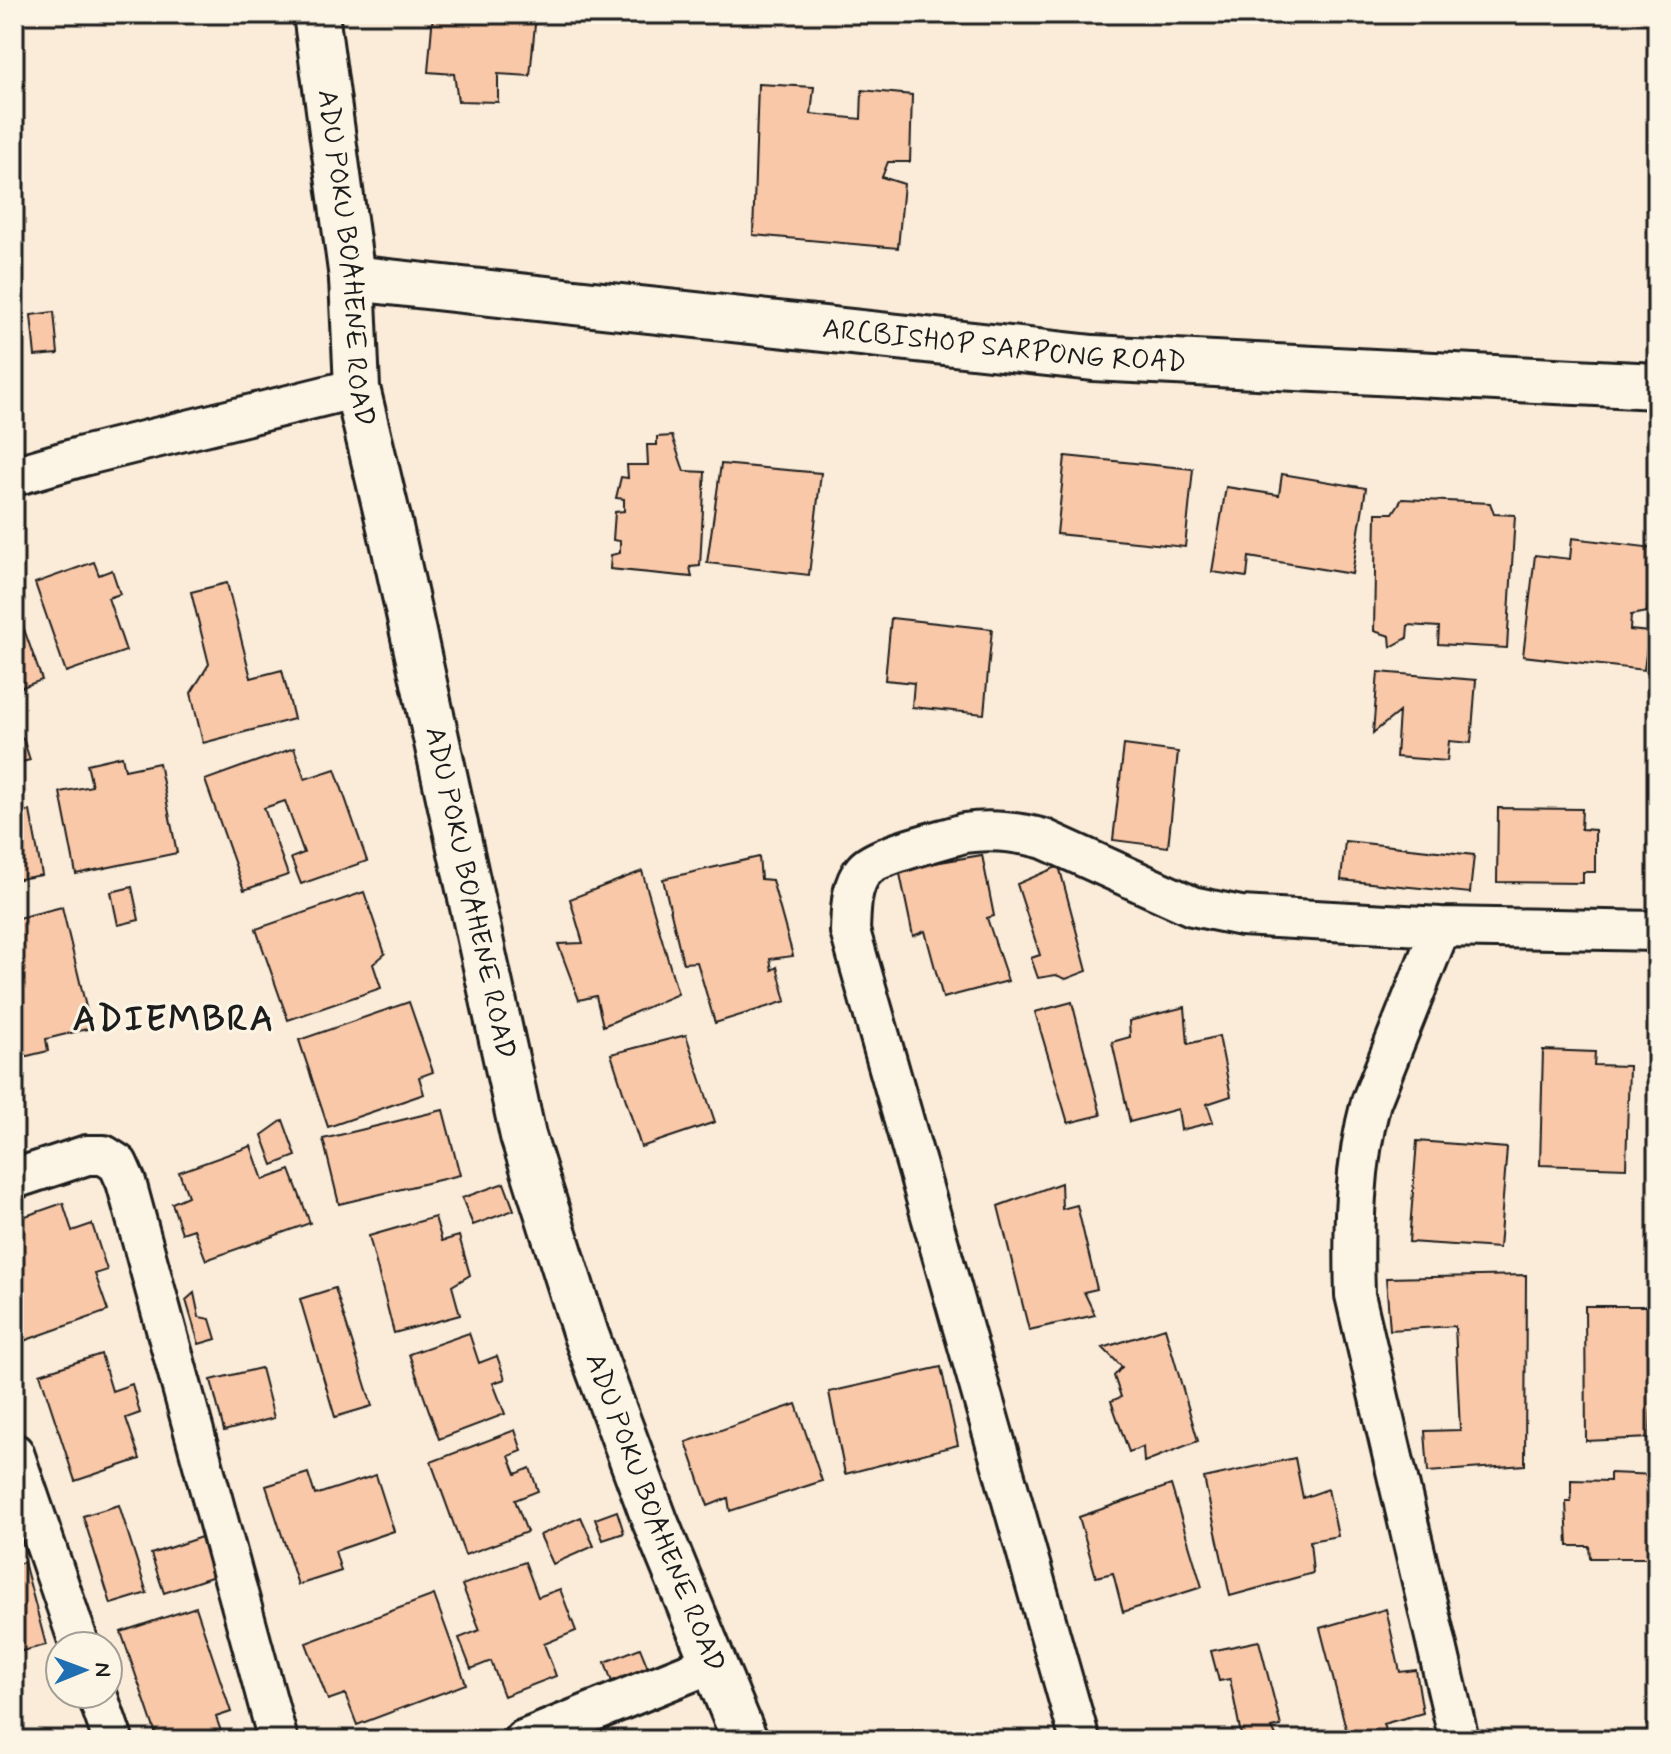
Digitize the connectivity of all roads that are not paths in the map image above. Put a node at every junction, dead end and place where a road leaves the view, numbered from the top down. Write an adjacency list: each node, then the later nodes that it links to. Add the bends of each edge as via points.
1 (316, 14): 2 (street, ADU POKU BOAHENE ROAD)
2 (352, 278): 3 (street, ARCBISHOP SARPONG ROAD, via 1093,358); 4 (street, ADU POKU BOAHENE ROAD)
3 (1657, 386)
4 (357, 388): 5 (street); 11 (street, ADU POKU BOAHENE ROAD, via 523,1136 586,1335)
5 (14, 476)
6 (1441, 927): 7 (street); 17 (street, via 1241,916 1192,906 1022,833 964,833 880,860 864,869 855,887 850,931); 18 (street, via 1363,1130 1353,1236 1355,1295)
7 (1657, 931)
8 (14, 1179): 14 (street, via 87,1155 104,1155 118,1164)
9 (14, 1453): 10 (street)
10 (75, 1630)
11 (713, 1663): 15 (street); 16 (street, ADU POKU BOAHENE ROAD)
12 (103, 1710): 13 (street)
13 (113, 1740)
14 (278, 1740)
15 (523, 1740)
16 (745, 1740)
17 (1080, 1740)
18 (1459, 1740)

